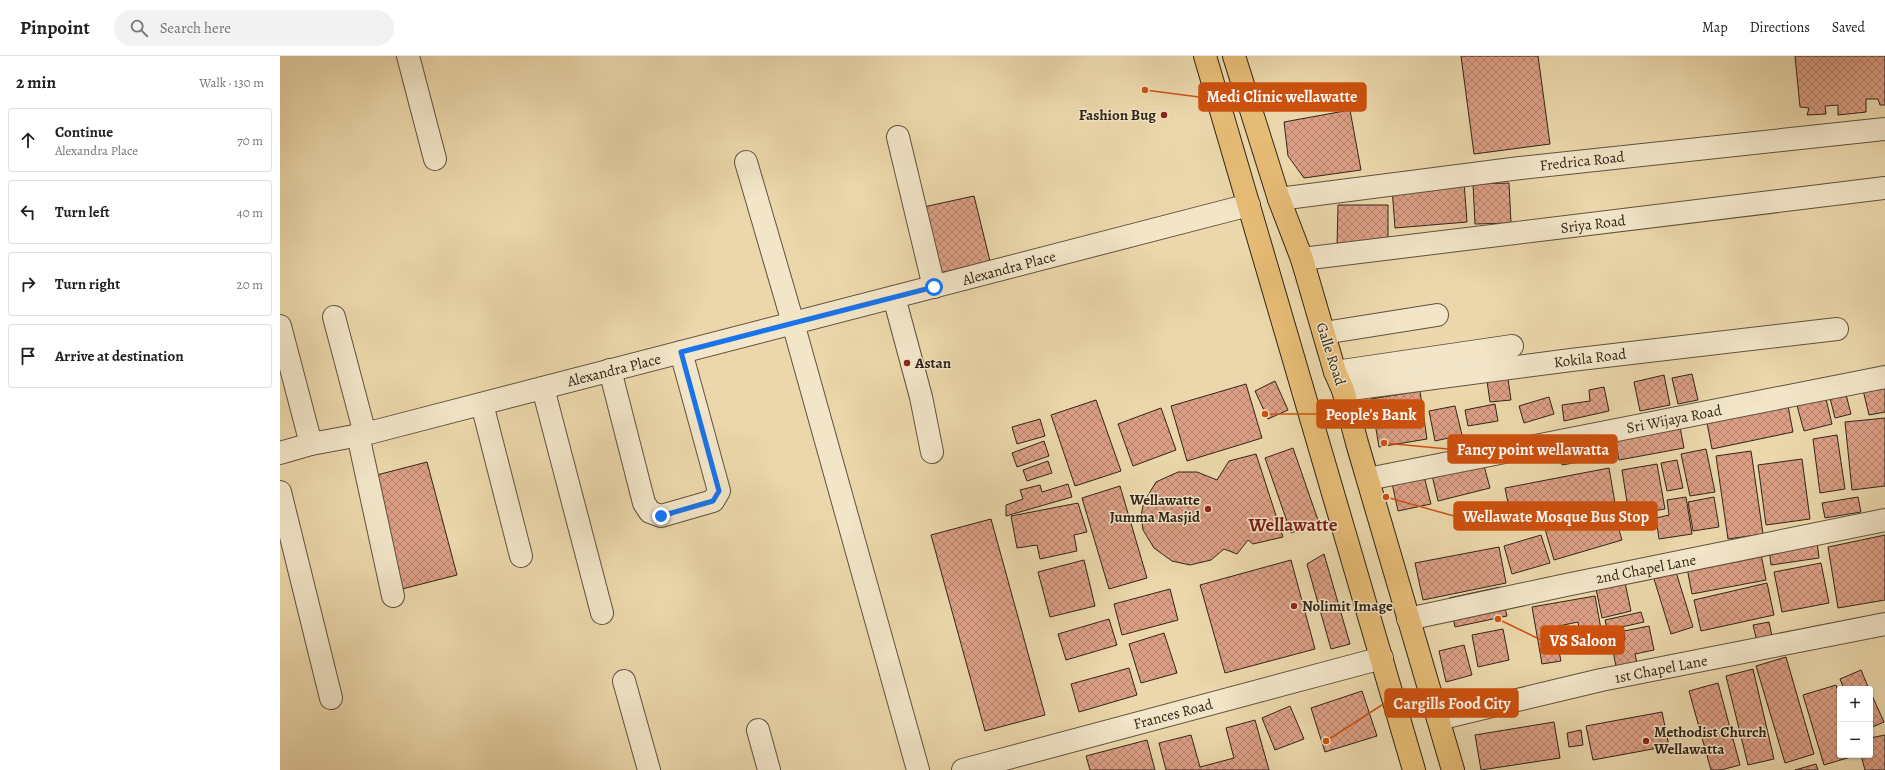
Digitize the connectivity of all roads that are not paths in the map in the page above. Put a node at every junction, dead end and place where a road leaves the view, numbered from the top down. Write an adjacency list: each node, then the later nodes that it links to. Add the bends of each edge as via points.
1 (408, 56): 6 (street)
2 (1205, 56): 10 (highway)
3 (1234, 56): 9 (highway, Galle Road)
4 (1885, 129): 9 (street, Fredrica Road, via 1520,168)
5 (898, 137): 12 (street)
6 (434, 159)
7 (746, 162): 16 (street)
8 (1885, 188): 11 (street, Sriya Road)
9 (1279, 199): 11 (highway, Galle Road)
10 (1249, 205): 12 (street, Alexandra Place); 39 (highway)
11 (1302, 259): 19 (highway, Galle Road)
12 (934, 287): 13 (street, Alexandra Place)
13 (894, 297): 16 (street, Alexandra Place); 29 (street, via 921,397)
14 (1437, 315): 19 (street)
15 (334, 317): 27 (street)
16 (793, 323): 21 (street, Alexandra Place); 46 (street)
17 (280, 326): 28 (street)
18 (1837, 329): 24 (street, Kokila Road, via 1571,360)
19 (1324, 333): 24 (highway, Galle Road)
20 (1512, 346): 24 (street)
21 (681, 352): 22 (street, Alexandra Place); 22 (street, via 719,491 713,501 661,516 650,512 644,503)
22 (610, 370): 25 (street, Alexandra Place)
23 (1885, 377): 31 (street, Sri Wijaya Road)
24 (1339, 381): 31 (highway, Galle Road)
25 (543, 388): 26 (street, Alexandra Place); 36 (street)
26 (482, 404): 27 (street, Alexandra Place); 34 (street)
27 (362, 434): 28 (street, Alexandra Place); 35 (street)
28 (311, 444): 30 (street, Alexandra Place)
29 (932, 452)
30 (280, 453)
31 (1368, 479): 37 (highway, Galle Road)
32 (280, 492): 41 (street)
33 (1885, 520): 37 (street, 2nd Chapel Lane)
34 (521, 556)
35 (393, 596)
36 (602, 613)
37 (1408, 619): 42 (highway, Galle Road)
38 (1885, 624): 42 (street, 1st Chapel Lane, via 1601,680)
39 (1382, 658): 47 (street, Frances Road); 48 (highway)
40 (624, 681): 44 (street)
41 (331, 698)
42 (1438, 719): 49 (highway, Galle Road)
43 (758, 730): 45 (street)
44 (648, 770)
45 (768, 770)
46 (918, 770)
47 (963, 770)
48 (1414, 770)
49 (1453, 770)

